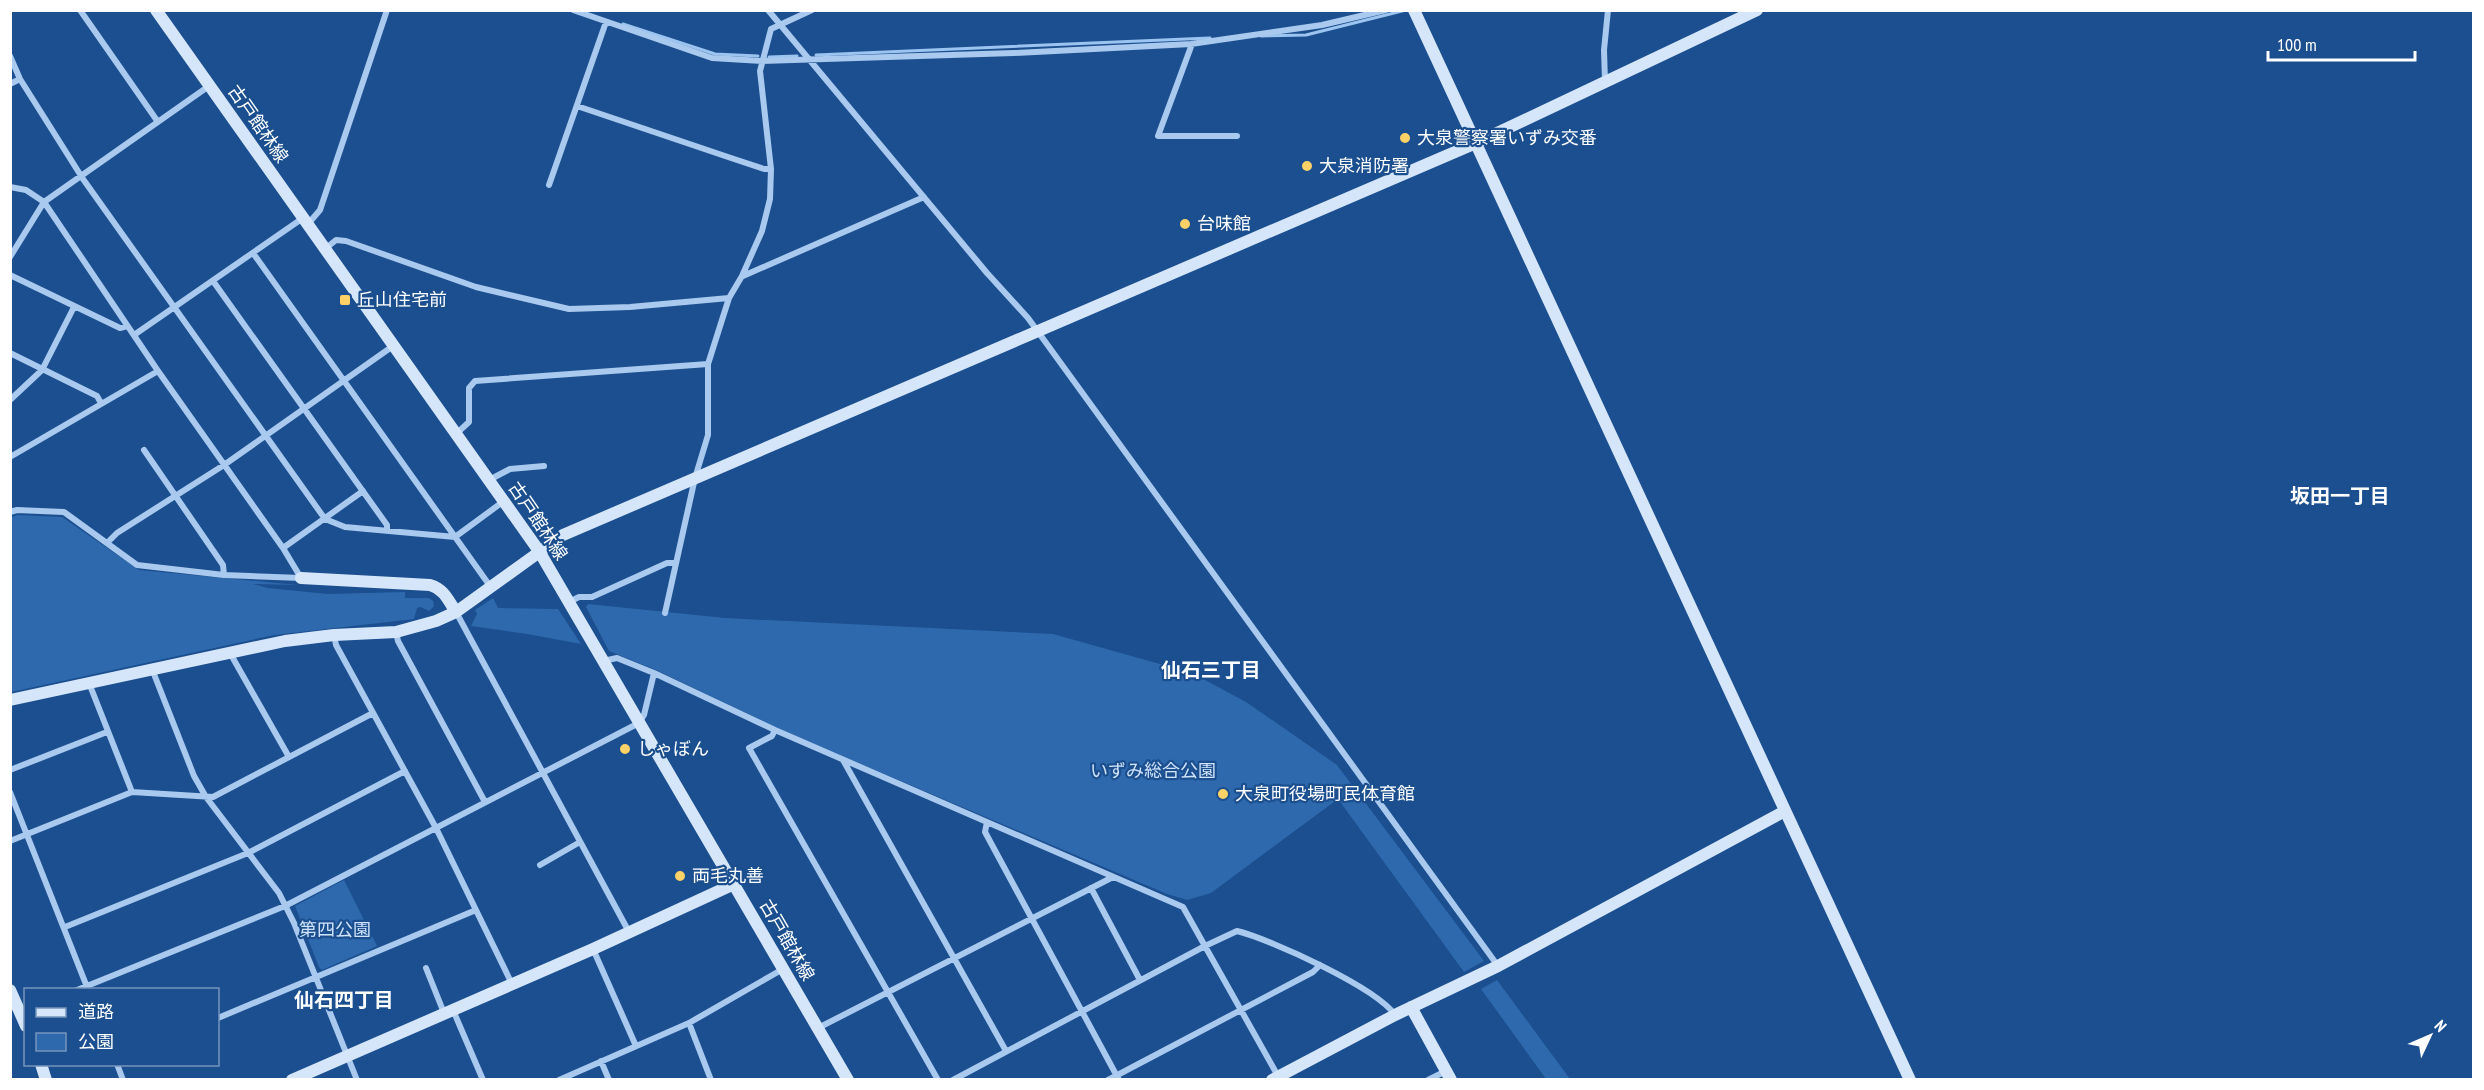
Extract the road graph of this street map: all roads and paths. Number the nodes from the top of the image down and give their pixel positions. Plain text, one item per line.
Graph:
1 (80, 10) edge
2 (156, 10) edge
3 (387, 10) edge
4 (573, 10) edge
5 (768, 10) edge
6 (812, 10) edge
7 (1386, 10) edge
8 (1414, 10) edge
9 (1608, 10) edge
10 (1757, 10) edge
11 (606, 22) junction
12 (778, 24) junction
13 (1192, 44) junction
14 (10, 56) edge
15 (807, 58) junction
16 (762, 61) junction
17 (20, 79) junction
18 (1605, 82) junction
19 (10, 84) edge
20 (209, 86) junction
21 (577, 106) junction
22 (158, 122) junction
23 (1237, 136) dead end
24 (1476, 143) junction
25 (771, 169) junction
26 (81, 176) junction
27 (549, 184) dead end
28 (10, 187) edge
29 (924, 197) junction
30 (44, 202) junction
31 (305, 221) junction
32 (324, 249) junction
33 (253, 253) junction
34 (10, 257) edge
35 (10, 275) edge
36 (742, 276) junction
37 (213, 281) junction
38 (729, 298) junction
39 (74, 307) junction
40 (174, 307) junction
41 (127, 326) junction
42 (1037, 331) junction
43 (134, 335) junction
44 (393, 346) junction
45 (10, 353) edge
46 (708, 364) junction
47 (42, 370) junction
48 (158, 371) junction
49 (344, 381) junction
50 (10, 400) edge
51 (101, 403) junction
52 (304, 409) junction
53 (456, 434) junction
54 (266, 436) junction
55 (144, 450) dead end
56 (10, 457) edge
57 (224, 465) junction
58 (544, 466) dead end
59 (695, 478) junction
60 (489, 480) junction
61 (363, 491) junction
62 (176, 496) junction
63 (504, 501) junction
64 (10, 512) edge
65 (325, 519) junction
66 (387, 530) junction
67 (455, 537) junction
68 (107, 543) junction
69 (283, 548) junction
70 (539, 551) junction
71 (675, 563) junction
72 (224, 575) junction
73 (301, 578) junction
74 (490, 586) junction
75 (569, 602) junction
76 (456, 612) junction
77 (665, 613) dead end
78 (396, 632) junction
79 (333, 635) junction
80 (230, 652) junction
81 (603, 661) junction
82 (152, 668) junction
83 (654, 673) junction
84 (88, 682) junction
85 (10, 699) edge
86 (373, 712) junction
87 (639, 723) junction
88 (775, 730) junction
89 (107, 732) junction
90 (290, 757) junction
91 (842, 759) junction
92 (10, 770) edge
93 (405, 771) junction
94 (543, 772) junction
95 (10, 792) edge
96 (132, 792) junction
97 (206, 797) junction
98 (485, 802) junction
99 (1785, 811) junction
100 (987, 822) junction
101 (436, 828) junction
102 (28, 834) junction
103 (10, 842) edge
104 (580, 842) junction
105 (248, 853) junction
106 (540, 866) dead end
107 (1113, 877) junction
108 (734, 884) junction
109 (1091, 888) junction
110 (285, 906) junction
111 (476, 910) junction
112 (1032, 918) junction
113 (65, 927) junction
114 (630, 933) junction
115 (1205, 946) junction
116 (593, 949) junction
117 (954, 958) junction
118 (1320, 965) junction
119 (1498, 966) junction
120 (426, 968) dead end
121 (784, 969) junction
122 (317, 978) junction
123 (1140, 980) junction
124 (512, 984) junction
125 (87, 988) edge
126 (10, 990) edge
127 (888, 992) junction
128 (1411, 1007) junction
129 (1241, 1010) junction
130 (1082, 1011) junction
131 (23, 1012) edge
132 (448, 1012) junction
133 (1395, 1015) junction
134 (219, 1018) edge
135 (689, 1023) junction
136 (818, 1028) junction
137 (636, 1046) junction
138 (1006, 1051) junction
139 (348, 1057) junction
140 (601, 1061) junction
141 (40, 1066) edge
142 (117, 1066) edge
143 (1449, 1075) edge
144 (1118, 1077) edge
145 (1276, 1078) edge
146 (46, 1080) edge
147 (123, 1080) edge
148 (292, 1080) edge
149 (357, 1080) edge
150 (483, 1080) edge
151 (559, 1080) edge
152 (609, 1080) edge
153 (711, 1080) edge
154 (848, 1080) edge
155 (938, 1080) edge
156 (953, 1080) edge
157 (1108, 1080) edge
158 (1428, 1080) edge
159 (1910, 1080) edge

1 - 22 street
2 - 20 street, 古戸館林線
3 - 31 street
4 - 11 street
5 - 12 street
6 - 12 street
7 - 13 street
8 - 24 street
9 - 18 street
10 - 18 street
11 - 16 street
11 - 21 street
12 - 15 street
12 - 16 street
13 - 15 street
13 - 23 street
14 - 17 street
15 - 16 street
15 - 29 street
16 - 25 street
17 - 19 street
17 - 26 street
18 - 24 street
20 - 22 street
20 - 31 street, 古戸館林線
21 - 25 street
21 - 27 street
22 - 26 street
24 - 42 street
24 - 99 street
25 - 36 street
26 - 30 street
26 - 40 street
28 - 30 street
29 - 36 street
29 - 42 street
30 - 34 street
30 - 41 street
31 - 32 street, 古戸館林線
31 - 33 street
32 - 38 street
32 - 44 street, 古戸館林線
33 - 37 street
33 - 49 street
35 - 39 street
36 - 38 street
37 - 40 street
37 - 52 street
38 - 46 street
39 - 41 street
39 - 47 street
40 - 43 street
40 - 54 street
41 - 43 street
42 - 59 street
42 - 119 street
43 - 48 street
44 - 49 street
44 - 53 street, 古戸館林線
45 - 47 street
46 - 53 street
46 - 59 street
47 - 50 street
47 - 51 street
48 - 51 street
48 - 57 street
49 - 52 street
49 - 67 street
51 - 56 street
52 - 54 street
52 - 61 street
53 - 60 street, 古戸館林線
54 - 57 street
54 - 65 street
55 - 62 street
57 - 62 street
57 - 69 street
58 - 60 street
59 - 70 street
59 - 71 street
60 - 63 street, 古戸館林線
61 - 65 street
61 - 66 street
62 - 68 street
62 - 72 street
63 - 67 street
63 - 70 street, 古戸館林線
64 - 68 street
65 - 66 street
65 - 69 street
66 - 67 street
67 - 74 street
68 - 72 street
69 - 73 street
70 - 74 street
70 - 75 street, 古戸館林線
71 - 75 street
71 - 77 street
72 - 73 street
73 - 76 street
74 - 76 street
75 - 81 street, 古戸館林線
76 - 78 street
76 - 94 street
78 - 79 street
78 - 98 street
79 - 80 street
79 - 86 street
80 - 82 street
80 - 90 street
81 - 83 street
81 - 87 street, 古戸館林線
82 - 84 street
82 - 97 street
83 - 87 street
83 - 88 street
84 - 85 street
84 - 89 street
86 - 90 street
86 - 93 street
87 - 94 street
87 - 108 street, 古戸館林線
88 - 91 street
88 - 127 street
89 - 92 street
89 - 96 street
90 - 97 street
91 - 100 street
91 - 117 street
93 - 101 street
93 - 105 street
94 - 98 street
94 - 104 street
95 - 102 street
96 - 97 street
96 - 102 street
97 - 105 street
98 - 101 street
99 - 119 street
99 - 159 street
100 - 107 street
100 - 112 street
101 - 110 street
101 - 111 street
102 - 103 street
102 - 113 street
104 - 106 street
104 - 114 street
105 - 110 street
105 - 113 street
107 - 109 street
107 - 115 street
108 - 114 street
108 - 121 street, 古戸館林線
109 - 112 street
109 - 123 street
110 - 122 street
110 - 125 street
111 - 122 street
111 - 124 street
112 - 117 street
112 - 130 street
113 - 125 street
114 - 116 street
115 - 118 street
115 - 123 street
115 - 129 street
116 - 124 street
116 - 137 street
117 - 127 street
117 - 138 street
118 - 129 street
118 - 133 street
119 - 128 street
120 - 132 street
121 - 135 street
121 - 136 street, 古戸館林線
122 - 134 street
122 - 139 street
123 - 130 street
124 - 132 street
126 - 131 street
127 - 136 street
127 - 155 street
128 - 133 street
128 - 143 street
129 - 144 street
129 - 145 street
130 - 138 street
130 - 144 street
132 - 139 street
132 - 150 street
133 - 145 street
135 - 137 street
135 - 153 street
136 - 154 street, 古戸館林線
137 - 140 street
138 - 156 street
139 - 148 street
139 - 149 street
140 - 151 street
140 - 152 street
141 - 146 street
142 - 147 street
143 - 158 street
144 - 157 street

